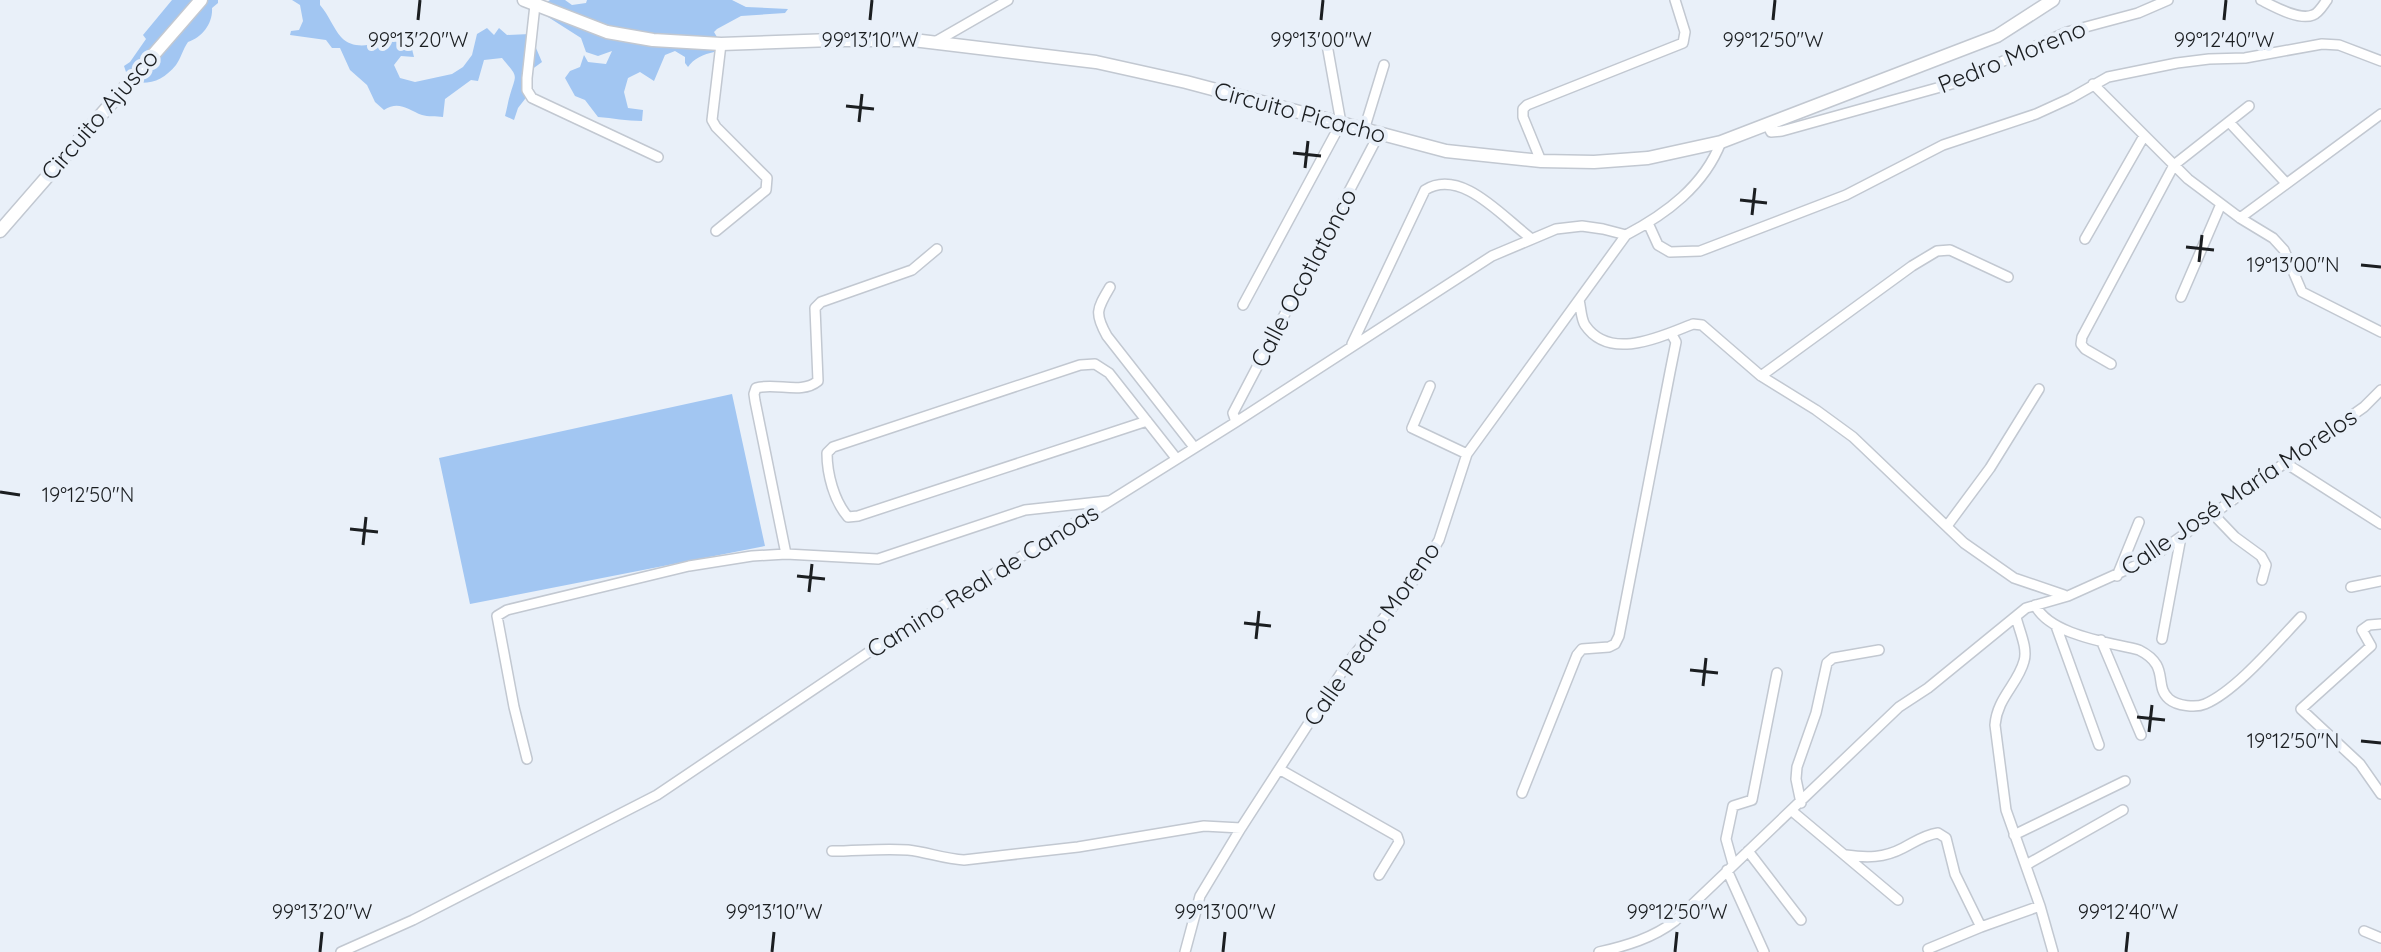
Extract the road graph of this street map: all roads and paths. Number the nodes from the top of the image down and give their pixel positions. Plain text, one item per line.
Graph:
1 (201, 0) edge
2 (1008, 0) edge
3 (1675, 0) edge
4 (2053, 0) edge
5 (2168, 0) edge
6 (2261, 0) edge
7 (2327, 0) edge
8 (530, 3) edge
9 (990, 5) edge
10 (1326, 39) dead end
11 (935, 42) junction
12 (721, 44) junction
13 (2381, 61) edge
14 (1384, 65) dead end
15 (2093, 84) junction
16 (2249, 106) dead end
17 (2381, 114) edge
18 (2229, 122) junction
19 (1341, 123) junction
20 (1767, 124) junction
21 (1364, 130) junction
22 (1379, 134) junction
23 (2144, 136) junction
24 (1721, 142) junction
25 (658, 157) dead end
26 (1541, 161) junction
27 (2174, 165) junction
28 (2286, 183) junction
29 (2221, 204) junction
30 (2240, 218) junction
31 (1648, 223) junction
32 (0, 231) edge
33 (716, 231) dead end
34 (1626, 235) junction
35 (1532, 239) junction
36 (2085, 239) dead end
37 (937, 249) dead end
38 (2008, 277) dead end
39 (1110, 287) dead end
40 (2181, 297) dead end
41 (1579, 300) junction
42 (1243, 305) dead end
43 (2381, 332) edge
44 (1671, 333) junction
45 (1352, 345) junction
46 (2111, 364) dead end
47 (1761, 376) junction
48 (1430, 386) dead end
49 (2039, 389) dead end
50 (2381, 390) edge
51 (1147, 421) junction
52 (1236, 422) junction
53 (1194, 447) junction
54 (1467, 454) junction
55 (1176, 458) junction
56 (2284, 462) junction
57 (1112, 501) junction
58 (2213, 514) junction
59 (2139, 522) dead end
60 (2381, 524) edge
61 (1947, 526) junction
62 (2181, 537) junction
63 (786, 554) junction
64 (2117, 576) junction
65 (2262, 580) dead end
66 (2381, 581) edge
67 (2351, 587) dead end
68 (2068, 596) junction
69 (2035, 605) junction
70 (2016, 617) junction
71 (2301, 617) dead end
72 (2381, 624) edge
73 (2056, 626) junction
74 (2162, 639) dead end
75 (2101, 640) junction
76 (1879, 650) dead end
77 (1777, 673) dead end
78 (2141, 735) dead end
79 (2099, 745) dead end
80 (527, 759) dead end
81 (1279, 769) junction
82 (2125, 781) dead end
83 (1522, 793) dead end
84 (2381, 794) edge
85 (1801, 803) junction
86 (2123, 810) dead end
87 (1792, 811) junction
88 (1241, 828) junction
89 (2014, 835) junction
90 (832, 851) dead end
91 (1748, 851) junction
92 (1846, 855) junction
93 (2026, 865) junction
94 (1730, 867) junction
95 (1379, 875) dead end
96 (1898, 900) dead end
97 (2040, 906) junction
98 (1801, 920) dead end
99 (1981, 927) junction
100 (2364, 931) dead end
101 (2381, 938) edge
102 (1928, 949) dead end
103 (341, 952) edge
104 (1185, 952) edge
105 (1599, 952) edge
106 (1764, 952) edge
107 (2053, 952) edge

1 - 32 main road, Circuito Ajusco
2 - 9 street
3 - 26 street
4 - 20 main road, Circuito Picacho
5 - 20 street, Pedro Moreno
6 - 7 street
8 - 12 main road, Circuito Picacho
8 - 25 street
9 - 11 street
10 - 19 street
11 - 12 main road, Circuito Picacho
11 - 19 main road, Circuito Picacho
12 - 33 street
13 - 15 street
14 - 21 street
15 - 23 street
15 - 31 street
16 - 18 street
17 - 28 street
18 - 27 street
18 - 28 street
19 - 21 main road, Circuito Picacho
19 - 42 street
20 - 24 main road, Circuito Picacho
21 - 22 main road, Circuito Picacho
22 - 26 main road, Circuito Picacho
22 - 52 street, Calle Ocotlatonco
23 - 27 street
23 - 36 street
24 - 26 main road, Circuito Picacho
24 - 31 street, Calle Pedro Moreno
27 - 29 street
27 - 46 street
28 - 30 street
29 - 30 street
29 - 40 street
30 - 43 street
31 - 34 street, Calle Pedro Moreno
34 - 35 street, Camino Real de Canoas
34 - 41 street, Calle Pedro Moreno
35 - 45 street, Camino Real de Canoas
35 - 45 street
37 - 63 street
38 - 47 street
39 - 53 street
41 - 44 street
41 - 54 street, Calle Pedro Moreno
44 - 47 street
44 - 83 street
45 - 52 street, Camino Real de Canoas
47 - 61 street
48 - 54 street
49 - 61 street
50 - 56 street, Calle José María Morelos
51 - 51 street
51 - 55 street
52 - 53 street, Camino Real de Canoas
53 - 55 street, Camino Real de Canoas
54 - 81 street, Calle Pedro Moreno
55 - 57 street, Camino Real de Canoas
56 - 58 street, Calle José María Morelos
56 - 60 street
57 - 63 street
57 - 103 street, Camino Real de Canoas
58 - 62 street, Calle José María Morelos
58 - 65 street
59 - 64 street
61 - 68 street
62 - 64 street, Calle José María Morelos
62 - 74 street
63 - 80 street
64 - 68 street, Calle José María Morelos
66 - 67 street
68 - 69 street, Calle José María Morelos
69 - 70 street, Calle José María Morelos
69 - 73 street
70 - 85 street, Calle José María Morelos
70 - 89 street
71 - 75 street
72 - 84 street
73 - 75 street
73 - 79 street
75 - 78 street
76 - 85 street
77 - 94 street
81 - 88 street, Calle Pedro Moreno
81 - 95 street
82 - 89 street
85 - 87 street, Calle José María Morelos
86 - 93 street
87 - 91 street, Calle José María Morelos
87 - 92 street
88 - 90 street
88 - 104 street, Calle Pedro Moreno
89 - 93 street
91 - 94 street, Calle José María Morelos
91 - 98 street
92 - 96 street
92 - 99 street
93 - 97 street
94 - 105 street, Calle José María Morelos
94 - 106 street
97 - 99 street
97 - 107 street
99 - 102 street
100 - 101 street

